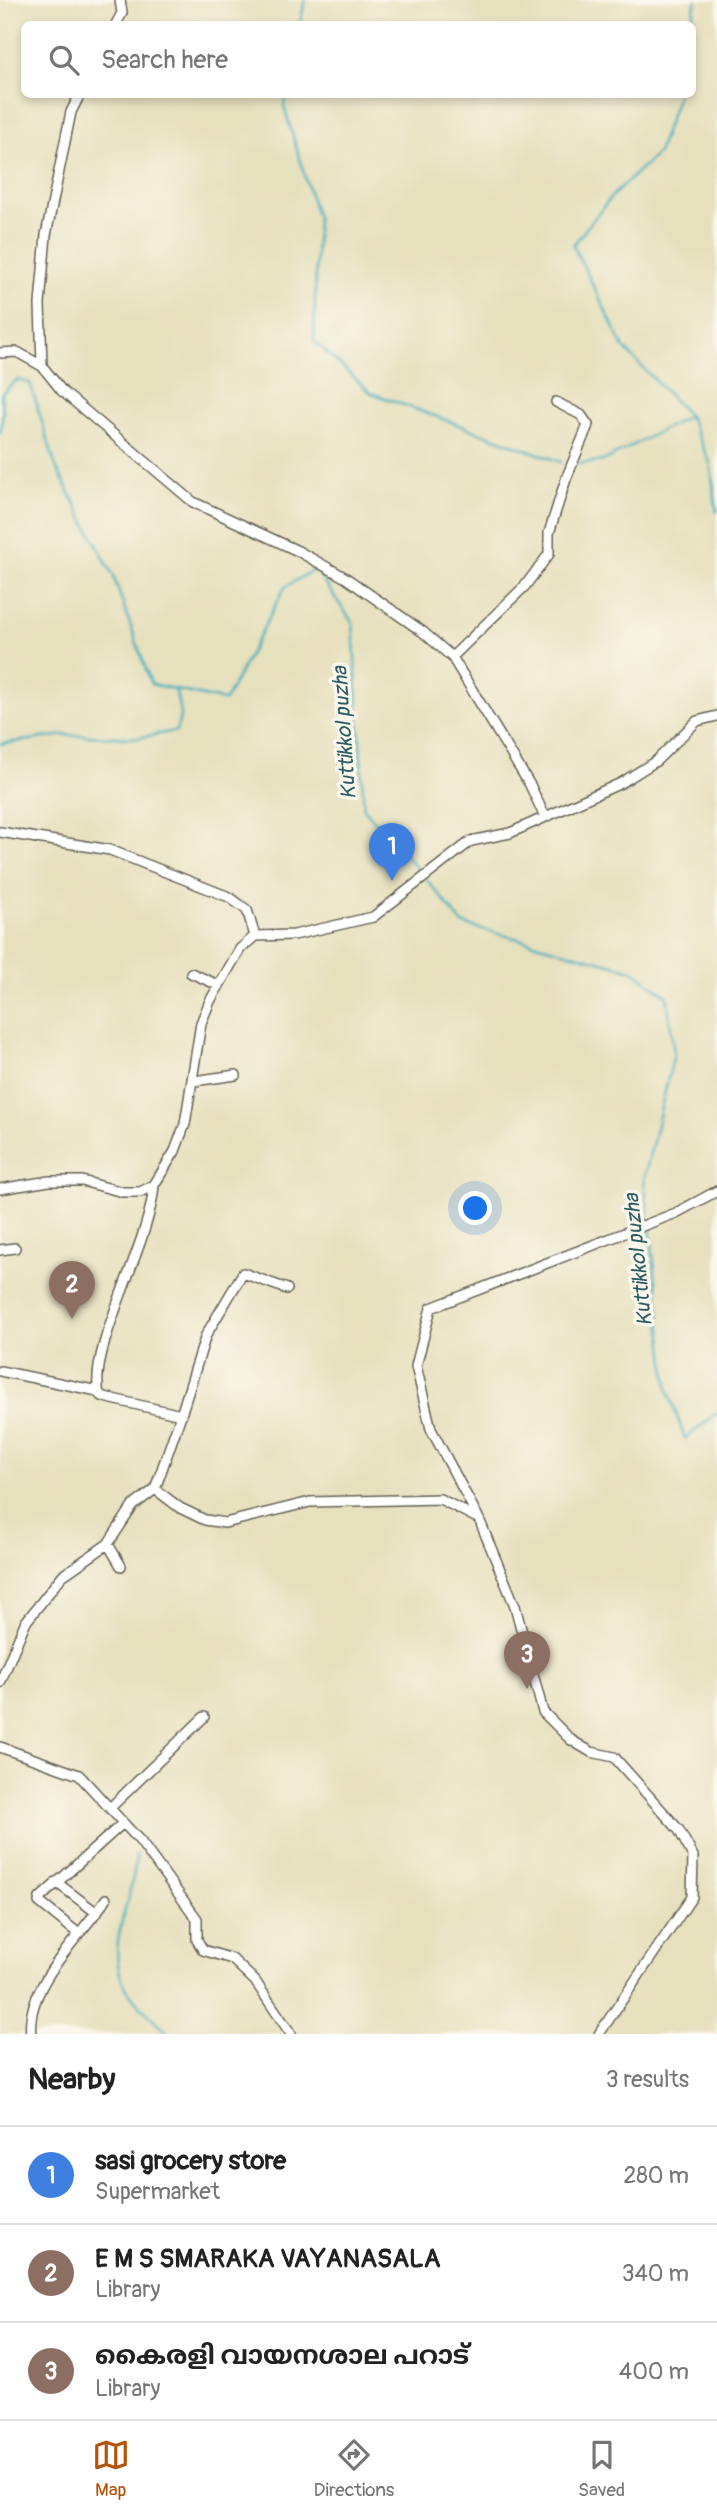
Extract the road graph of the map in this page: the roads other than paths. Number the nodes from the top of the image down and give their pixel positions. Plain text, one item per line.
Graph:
1 (120, 0) edge
2 (118, 21) edge
3 (78, 98) edge
4 (0, 353) edge
5 (42, 366) junction
6 (556, 402) dead end
7 (452, 657) junction
8 (717, 716) edge
9 (545, 817) junction
10 (0, 832) edge
11 (255, 936) junction
12 (191, 973) dead end
13 (218, 985) junction
14 (236, 1075) dead end
15 (194, 1081) junction
16 (154, 1185) junction
17 (0, 1189) edge
18 (717, 1191) edge
19 (15, 1248) dead end
20 (0, 1250) edge
21 (287, 1289) dead end
22 (0, 1371) edge
23 (98, 1391) junction
24 (181, 1415) junction
25 (462, 1488) junction
26 (155, 1489) junction
27 (460, 1508) junction
28 (479, 1519) junction
29 (108, 1544) junction
30 (121, 1566) dead end
31 (0, 1683) edge
32 (204, 1717) dead end
33 (0, 1747) edge
34 (110, 1808) junction
35 (123, 1823) junction
36 (56, 1882) junction
37 (106, 1899) dead end
38 (97, 1913) junction
39 (79, 1934) junction
40 (32, 2034) edge
41 (291, 2034) edge
42 (599, 2034) edge

1 - 2 street
3 - 5 street
4 - 5 street
5 - 7 street
6 - 7 street
7 - 9 street
8 - 9 street
9 - 11 street
10 - 11 street
11 - 13 street
12 - 13 street
13 - 15 street
14 - 15 street
15 - 16 street
16 - 17 street
16 - 23 street
18 - 25 street
19 - 20 street
21 - 24 street
22 - 23 street
23 - 24 street
24 - 26 street
25 - 27 street
25 - 28 street
26 - 27 street
26 - 29 street
27 - 28 street
28 - 42 street
29 - 30 street
29 - 31 street
32 - 34 street
33 - 34 street
34 - 35 street
35 - 36 street
35 - 41 street
36 - 38 street
36 - 39 street
37 - 38 street
38 - 39 street
39 - 40 street

